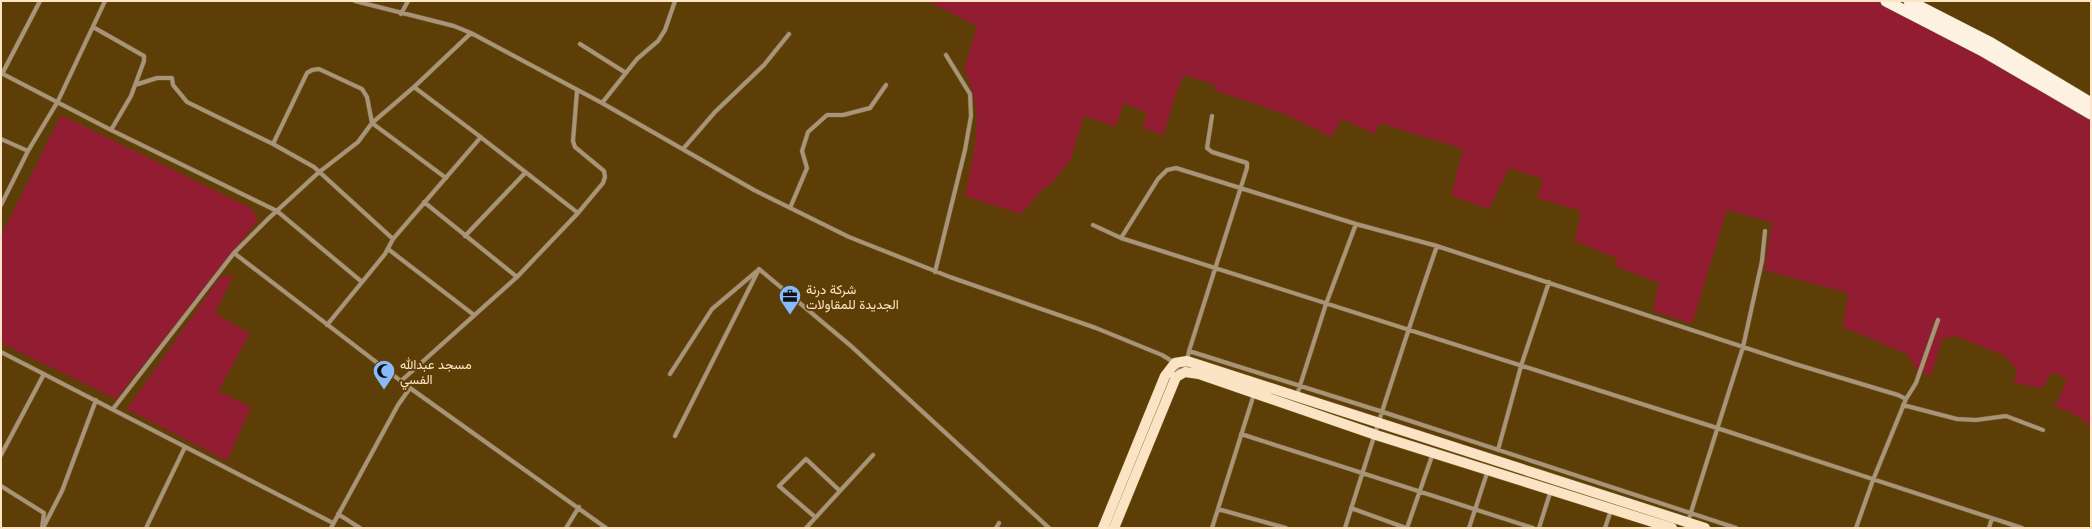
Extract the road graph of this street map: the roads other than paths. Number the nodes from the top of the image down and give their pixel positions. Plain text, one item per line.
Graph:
1 (40, 1) edge
2 (105, 1) edge
3 (354, 1) edge
4 (408, 1) edge
5 (675, 1) edge
6 (1886, 1) edge
7 (1909, 1) edge
8 (401, 14) junction
9 (93, 27) junction
10 (471, 33) junction
11 (789, 34) dead end
12 (580, 44) dead end
13 (946, 55) dead end
14 (2, 73) edge
15 (626, 73) junction
16 (135, 85) junction
17 (886, 86) dead end
18 (414, 88) junction
19 (577, 91) junction
20 (58, 101) junction
21 (602, 103) junction
22 (2091, 103) edge
23 (2091, 114) edge
24 (1212, 116) dead end
25 (372, 123) junction
26 (111, 130) junction
27 (481, 137) junction
28 (1, 139) edge
29 (273, 144) junction
30 (683, 149) junction
31 (28, 151) junction
32 (320, 172) junction
33 (526, 173) junction
34 (446, 178) junction
35 (1242, 187) junction
36 (424, 202) junction
37 (1, 205) edge
38 (790, 208) junction
39 (277, 211) junction
40 (578, 213) junction
41 (1356, 224) junction
42 (1093, 225) dead end
43 (1765, 231) dead end
44 (465, 236) junction
45 (1121, 238) junction
46 (393, 239) junction
47 (1437, 246) junction
48 (388, 249) junction
49 (234, 253) junction
50 (1216, 268) junction
51 (759, 269) junction
52 (935, 272) junction
53 (517, 277) junction
54 (362, 282) junction
55 (1549, 282) junction
56 (1326, 304) junction
57 (474, 315) junction
58 (1938, 320) dead end
59 (327, 325) junction
60 (1408, 330) junction
61 (1743, 347) junction
62 (1, 352) edge
63 (1188, 356) junction
64 (1175, 364) junction
65 (1522, 366) junction
66 (1183, 373) junction
67 (44, 374) junction
68 (670, 374) dead end
69 (401, 381) junction
70 (410, 388) junction
71 (1298, 391) junction
72 (1254, 394) junction
73 (1906, 399) junction
74 (96, 400) junction
75 (1903, 405) junction
76 (113, 409) junction
77 (1383, 412) junction
78 (1380, 423) junction
79 (1717, 428) junction
80 (2043, 430) dead end
81 (1241, 434) junction
82 (1376, 435) junction
83 (675, 436) dead end
84 (186, 447) junction
85 (3, 448) edge
86 (1498, 450) junction
87 (1434, 451) junction
88 (873, 455) dead end
89 (1, 456) edge
90 (1488, 470) junction
91 (1362, 473) junction
92 (1873, 480) junction
93 (1, 486) edge
94 (839, 490) junction
95 (1551, 490) junction
96 (1418, 492) junction
97 (579, 507) junction
98 (1351, 508) junction
99 (1218, 509) junction
100 (1612, 509) junction
101 (1475, 510) junction
102 (338, 514) junction
103 (815, 517) junction
104 (1992, 518) junction
105 (1689, 521) edge
106 (333, 523) junction
107 (999, 523) dead end
108 (1270, 526) edge
109 (43, 528) edge
110 (146, 528) edge
111 (331, 528) edge
112 (360, 528) edge
113 (566, 528) edge
114 (606, 528) edge
115 (806, 528) edge
116 (996, 528) edge
117 (1049, 528) edge
118 (1103, 528) edge
119 (1114, 528) edge
120 (1212, 528) edge
121 (1286, 528) edge
122 (1345, 528) edge
123 (1407, 528) edge
124 (1469, 528) edge
125 (1533, 528) edge
126 (1539, 528) edge
127 (1605, 528) edge
128 (1672, 528) edge
129 (1705, 528) edge
130 (1736, 528) edge
131 (1856, 528) edge
132 (1989, 528) edge
133 (2022, 528) edge

1 - 14 street
2 - 9 street
3 - 8 street
4 - 8 street
5 - 15 street
6 - 23 highway
7 - 22 highway
8 - 10 street
9 - 16 street
9 - 20 street
10 - 18 street
10 - 19 street
11 - 30 street
12 - 15 street
13 - 52 street
14 - 20 street
15 - 21 street
16 - 26 street
16 - 29 street
17 - 38 street
18 - 25 street
18 - 27 street
19 - 21 street
19 - 40 street
20 - 26 street
20 - 31 street
21 - 30 street
24 - 35 street
25 - 29 street
25 - 32 street
25 - 34 street
26 - 39 street
27 - 33 street
27 - 34 street
28 - 31 street
29 - 32 street
30 - 38 street
31 - 37 street
32 - 39 street
32 - 46 street
33 - 40 street
33 - 44 street
34 - 36 street
35 - 41 street
35 - 45 street
35 - 50 street
36 - 44 street
36 - 46 street
38 - 52 street
39 - 49 street
39 - 54 street
40 - 53 street
41 - 47 street
41 - 56 street
42 - 45 street
43 - 61 street
44 - 53 street
45 - 50 street
46 - 48 street
47 - 55 street
47 - 60 street
48 - 54 street
48 - 57 street
49 - 59 street
49 - 76 street
50 - 56 street
50 - 63 street
51 - 68 street
51 - 83 street
51 - 117 street
52 - 64 street
53 - 57 street
54 - 59 street
55 - 61 street
55 - 65 street
56 - 60 street
56 - 71 street
57 - 69 street
58 - 73 street
59 - 69 street
60 - 65 street
60 - 77 street
61 - 73 street
61 - 79 street
62 - 67 street
63 - 64 main road
63 - 66 street
63 - 71 main road
64 - 66 street
64 - 118 main road
65 - 79 street
65 - 86 street
66 - 72 main road
66 - 119 main road
67 - 74 street
67 - 85 street
69 - 70 street
70 - 97 street
70 - 102 street
71 - 77 street
71 - 78 main road
72 - 81 street
72 - 82 main road
73 - 75 street
74 - 76 street
74 - 109 street
75 - 80 street
75 - 92 street
76 - 84 street
77 - 78 street
77 - 86 street
78 - 82 street
78 - 105 main road
79 - 92 street
79 - 105 street
81 - 91 street
81 - 99 street
82 - 87 main road
82 - 91 street
84 - 106 street
84 - 110 street
85 - 89 street
86 - 105 street
87 - 90 main road
87 - 96 street
88 - 94 street
90 - 95 main road
90 - 101 street
91 - 96 street
91 - 98 street
92 - 104 street
92 - 131 street
93 - 109 street
94 - 103 street
94 - 103 street
95 - 100 main road
95 - 126 street
96 - 101 street
96 - 123 street
97 - 113 street
97 - 114 street
98 - 122 street
98 - 123 street
99 - 108 street
99 - 120 street
100 - 127 street
100 - 128 main road
101 - 124 street
101 - 125 street
102 - 106 street
102 - 112 street
103 - 115 street
104 - 132 street
104 - 133 street
105 - 129 main road
105 - 130 street
106 - 111 street
107 - 116 street
108 - 121 street

